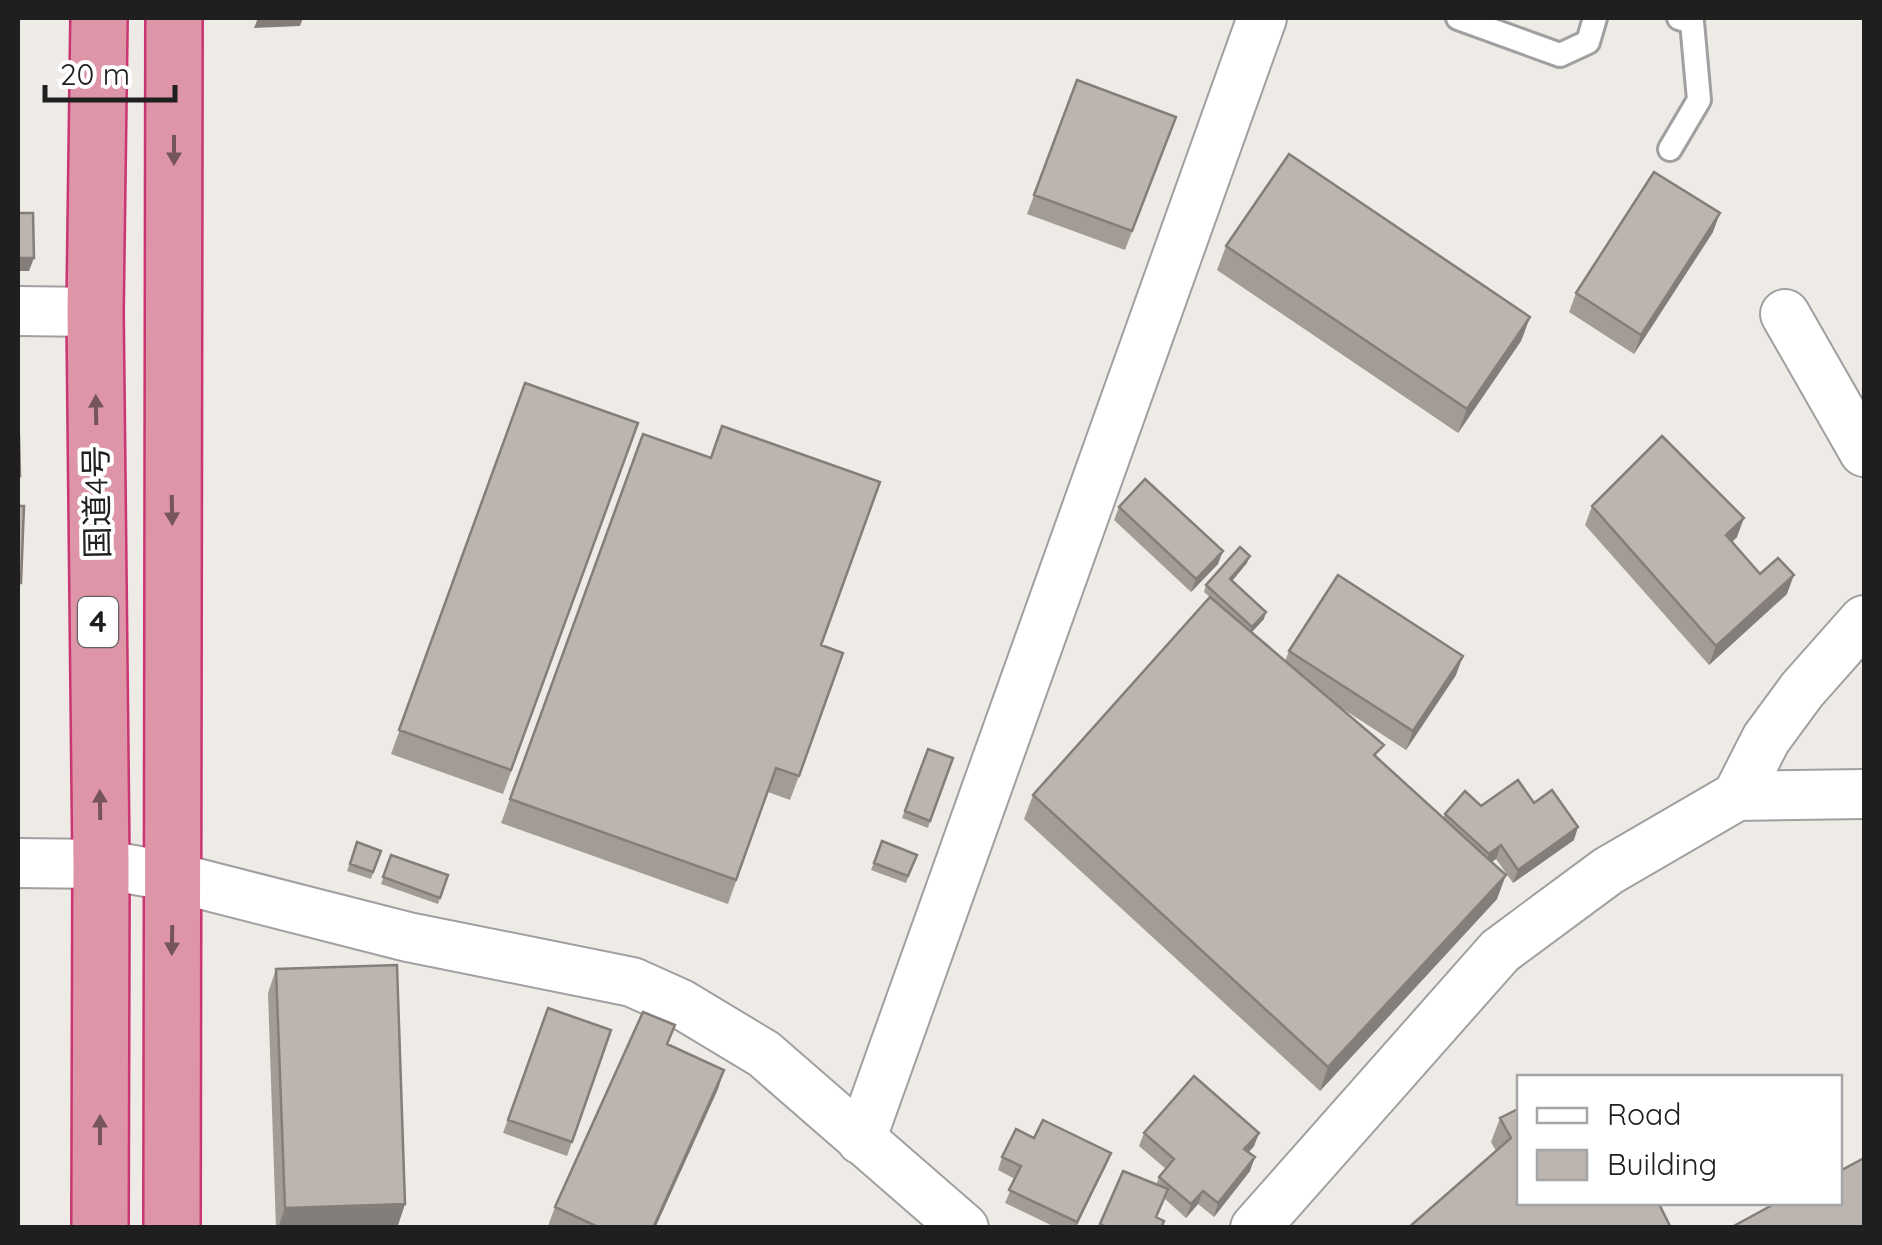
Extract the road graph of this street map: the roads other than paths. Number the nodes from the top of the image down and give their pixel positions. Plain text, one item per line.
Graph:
1 (99, 18) edge
2 (174, 18) edge
3 (1262, 18) edge
4 (1458, 18) edge
5 (1594, 18) edge
6 (1679, 18) edge
7 (1670, 149) dead end
8 (18, 311) edge
9 (95, 312) junction
10 (1784, 314) dead end
11 (1864, 452) edge
12 (1864, 620) edge
13 (1864, 794) edge
14 (1737, 796) junction
15 (18, 863) edge
16 (101, 864) junction
17 (173, 877) junction
18 (861, 1140) junction
19 (100, 1228) edge
20 (172, 1228) edge
21 (964, 1228) edge
22 (1255, 1228) edge

1 - 9 highway, 国道4号 / 4
2 -> 17 highway
3 - 18 street
4 - 5 lane
6 - 7 lane
8 - 9 street
16 -> 9 highway, 国道4号 / 4
10 - 11 street
12 - 14 street
13 - 14 street
14 - 22 street
15 - 16 street
16 - 17 street
19 -> 16 highway, 国道4号 / 4
17 - 18 street
17 -> 20 highway
18 - 21 street

